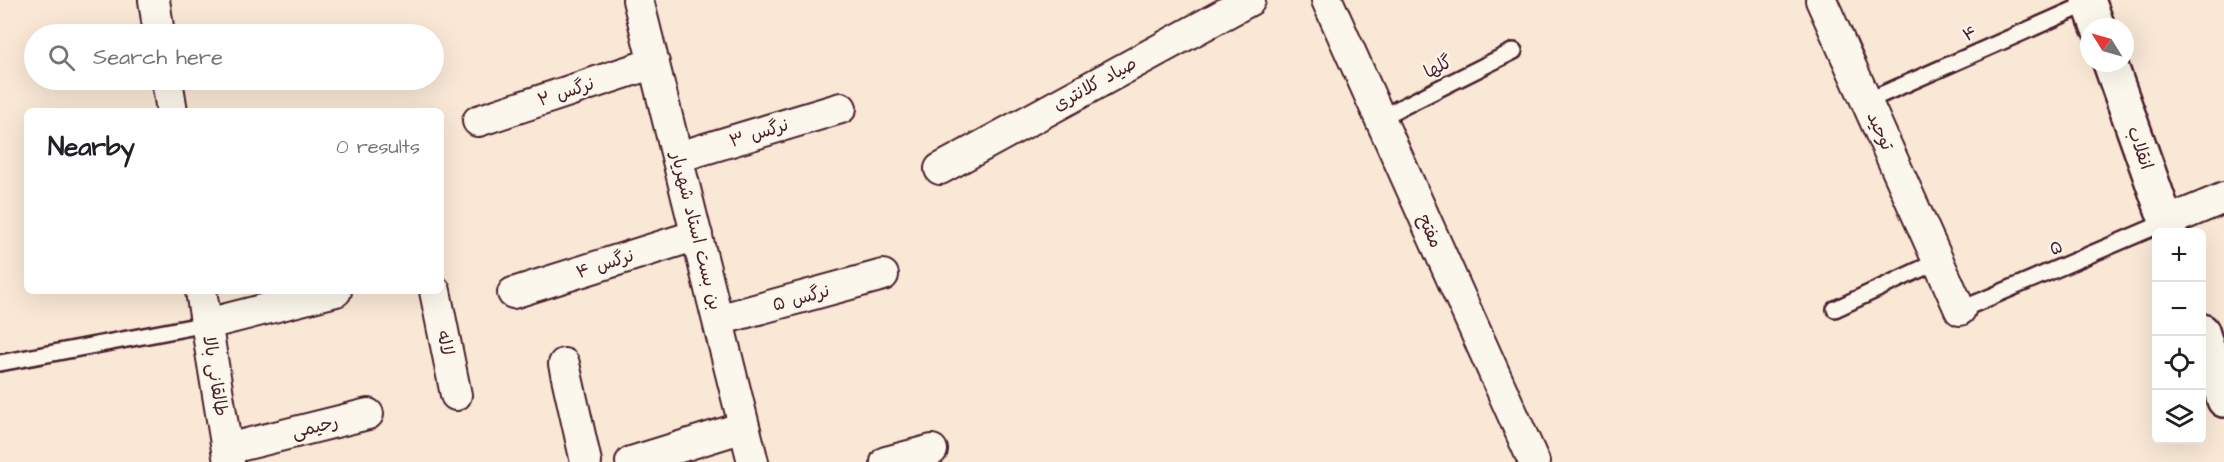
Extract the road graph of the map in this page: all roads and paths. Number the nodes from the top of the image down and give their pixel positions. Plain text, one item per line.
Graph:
1 (153, 0) edge
2 (638, 0) edge
3 (1250, 0) edge
4 (1327, 0) edge
5 (1821, 0) edge
6 (2093, 8) edge
7 (157, 24) edge
8 (1514, 51) dead end
9 (654, 63) junction
10 (2113, 72) edge
11 (168, 90) edge
12 (1867, 100) junction
13 (171, 108) edge
14 (841, 108) dead end
15 (1380, 118) junction
16 (478, 121) dead end
17 (678, 157) junction
18 (940, 169) dead end
19 (2224, 198) edge
20 (2168, 227) edge
21 (697, 235) junction
22 (1938, 261) junction
23 (883, 275) dead end
24 (513, 293) dead end
25 (202, 294) edge
26 (324, 294) edge
27 (436, 294) edge
28 (1835, 309) dead end
29 (1960, 310) joint
30 (718, 320) junction
31 (207, 324) junction
32 (2204, 336) edge
33 (0, 363) edge
34 (564, 364) dead end
35 (456, 395) dead end
36 (2224, 400) edge
37 (368, 414) dead end
38 (744, 427) junction
39 (932, 450) dead end
40 (228, 456) edge
41 (586, 462) edge
42 (631, 462) edge
43 (753, 462) edge
44 (886, 462) edge
45 (1534, 462) edge

1 - 7 street
2 - 9 street, بن بست استاد شهریار
3 - 18 street, صیاد کلانتری
4 - 15 street, مفتح
5 - 12 street, توحید
6 - 12 lane, ۴
8 - 15 lane, گلها
9 - 16 street, نرگس ۲
9 - 17 street, بن بست استاد شهریار
10 - 20 street, انقلاب
11 - 13 street
12 - 22 street, توحید
14 - 17 street, نرگس ۳
15 - 45 street, مفتح
17 - 21 street, بن بست استاد شهریار
19 - 20 street
20 - 29 lane, ۵
21 - 24 street, نرگس ۴
21 - 30 street, بن بست استاد شهریار
22 - 28 lane
22 - 29 street, توحید
23 - 30 street, نرگس ۵
25 - 31 street, طالقانی بالا
26 - 31 street
27 - 35 street, لاله
30 - 38 street, بن بست استاد شهریار
31 - 33 lane
31 - 40 street, طالقانی بالا
32 - 36 street
34 - 41 street
37 - 40 street, رحیمی
38 - 42 street
38 - 43 street, بن بست استاد شهریار
39 - 44 street

